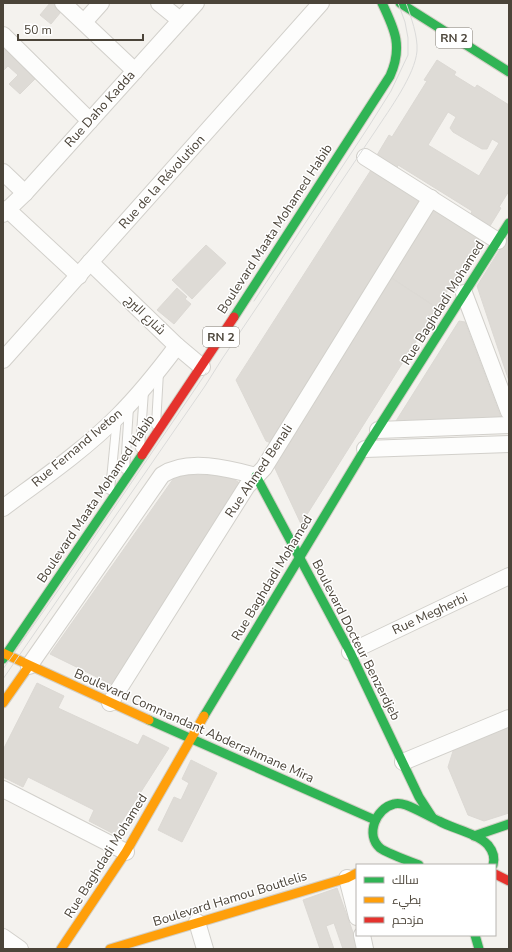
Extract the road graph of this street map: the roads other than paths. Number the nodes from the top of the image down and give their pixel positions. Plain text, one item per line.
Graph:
1 (63, 3) edge
2 (101, 3) edge
3 (159, 3) edge
4 (196, 3) edge
5 (321, 3) edge
6 (382, 3) edge
7 (400, 3) edge
8 (180, 20) junction
9 (84, 22) junction
10 (3, 35) edge
11 (135, 71) junction
12 (509, 72) edge
13 (90, 121) junction
14 (365, 156) dead end
15 (3, 172) edge
16 (25, 193) junction
17 (431, 198) junction
18 (5, 212) edge
19 (509, 223) edge
20 (498, 241) junction
21 (90, 262) junction
22 (79, 276) junction
23 (464, 293) junction
24 (177, 346) junction
25 (3, 360) edge
26 (202, 367) junction
27 (159, 370) junction
28 (144, 386) junction
29 (130, 404) junction
30 (509, 412) edge
31 (117, 417) junction
32 (509, 425) edge
33 (378, 430) junction
34 (156, 434) junction
35 (509, 444) edge
36 (365, 449) junction
37 (140, 458) junction
38 (256, 476) junction
39 (124, 481) junction
40 (109, 503) junction
41 (3, 508) edge
42 (299, 557) junction
43 (509, 576) edge
44 (350, 652) junction
45 (4, 656) edge
46 (29, 666) junction
47 (3, 703) edge
48 (110, 703) junction
49 (509, 718) edge
50 (191, 739) junction
51 (403, 762) junction
52 (3, 789) edge
53 (432, 817) junction
54 (375, 820) junction
55 (509, 824) edge
56 (474, 836) junction
57 (126, 852) junction
58 (397, 855) junction
59 (382, 862) dead end
60 (417, 864) edge
61 (493, 864) edge
62 (496, 874) edge
63 (352, 876) edge
64 (509, 881) edge
65 (356, 909) edge
66 (197, 922) junction
67 (362, 936) edge
68 (475, 936) edge
69 (3, 938) edge
70 (20, 949) edge
71 (61, 949) edge
72 (110, 949) edge
73 (205, 949) edge
74 (366, 949) edge
75 (479, 949) edge

1 - 9 street
2 - 9 street
3 - 8 street
4 - 8 street, Rue Daho Kadda
5 - 21 street, Rue de la Révolution
6 - 26 main road, Boulevard Maata Mohamed Habib / RN 2
7 - 12 main road, RN 2
8 - 11 street, Rue Daho Kadda
9 - 11 street
10 - 13 street
11 - 13 street, Rue Daho Kadda
13 - 16 street, Rue Daho Kadda
14 - 17 street
15 - 16 street
16 - 18 street, Rue Daho Kadda
17 - 20 street
17 - 38 street, Rue Ahmed Benali
18 - 22 street
19 - 20 main road, Rue Baghdadi Mohamed
20 - 23 main road, Rue Baghdadi Mohamed
21 - 22 street, Rue de la Révolution
21 - 24 street, شارع البرج
22 - 25 street, Rue de la Révolution
23 - 30 street
23 - 33 main road, Rue Baghdadi Mohamed
24 - 26 street, شارع البرج
24 - 27 street, Rue Fernand Iveton
26 - 34 main road, Boulevard Maata Mohamed Habib / RN 2
27 - 28 street, Rue Fernand Iveton
27 - 34 lane
28 - 29 street, Rue Fernand Iveton
28 - 37 lane
29 - 31 street, Rue Fernand Iveton
29 - 39 lane
31 - 40 lane
31 - 41 street, Rue Fernand Iveton
32 - 33 street
33 - 36 main road, Rue Baghdadi Mohamed
34 - 37 main road, Boulevard Maata Mohamed Habib / RN 2
35 - 36 street
36 - 42 main road, Rue Baghdadi Mohamed
37 - 39 main road, Boulevard Maata Mohamed Habib / RN 2
38 - 42 main road, Boulevard Docteur Benzerdjeb
38 - 46 street
38 - 48 street, Rue Ahmed Benali
39 - 40 main road, Boulevard Maata Mohamed Habib / RN 2
40 - 45 main road, Boulevard Maata Mohamed Habib / RN 2
42 - 44 main road, Boulevard Docteur Benzerdjeb
42 - 50 main road, Rue Baghdadi Mohamed
43 - 44 street, Rue Megherbi
44 - 51 main road, Boulevard Docteur Benzerdjeb
45 - 46 main road, Boulevard Commandant Abderrahmane Mira
46 - 47 main road
46 - 48 main road, Boulevard Commandant Abderrahmane Mira
48 - 50 main road, Boulevard Commandant Abderrahmane Mira
49 - 51 street
50 - 54 main road, Boulevard Commandant Abderrahmane Mira
50 - 57 main road, Rue Baghdadi Mohamed
51 - 53 main road, Boulevard Docteur Benzerdjeb
52 - 57 street
53 - 54 main road
53 - 56 main road
54 - 58 main road
55 - 56 main road
56 - 61 main road
57 - 71 main road, Rue Baghdadi Mohamed
58 - 59 main road
58 - 60 main road
62 - 64 main road
63 - 65 street
63 - 66 main road, Boulevard Hamou Boutlelis
66 - 72 main road, Boulevard Hamou Boutlelis
66 - 73 street
67 - 74 street
68 - 75 main road
69 - 70 street

